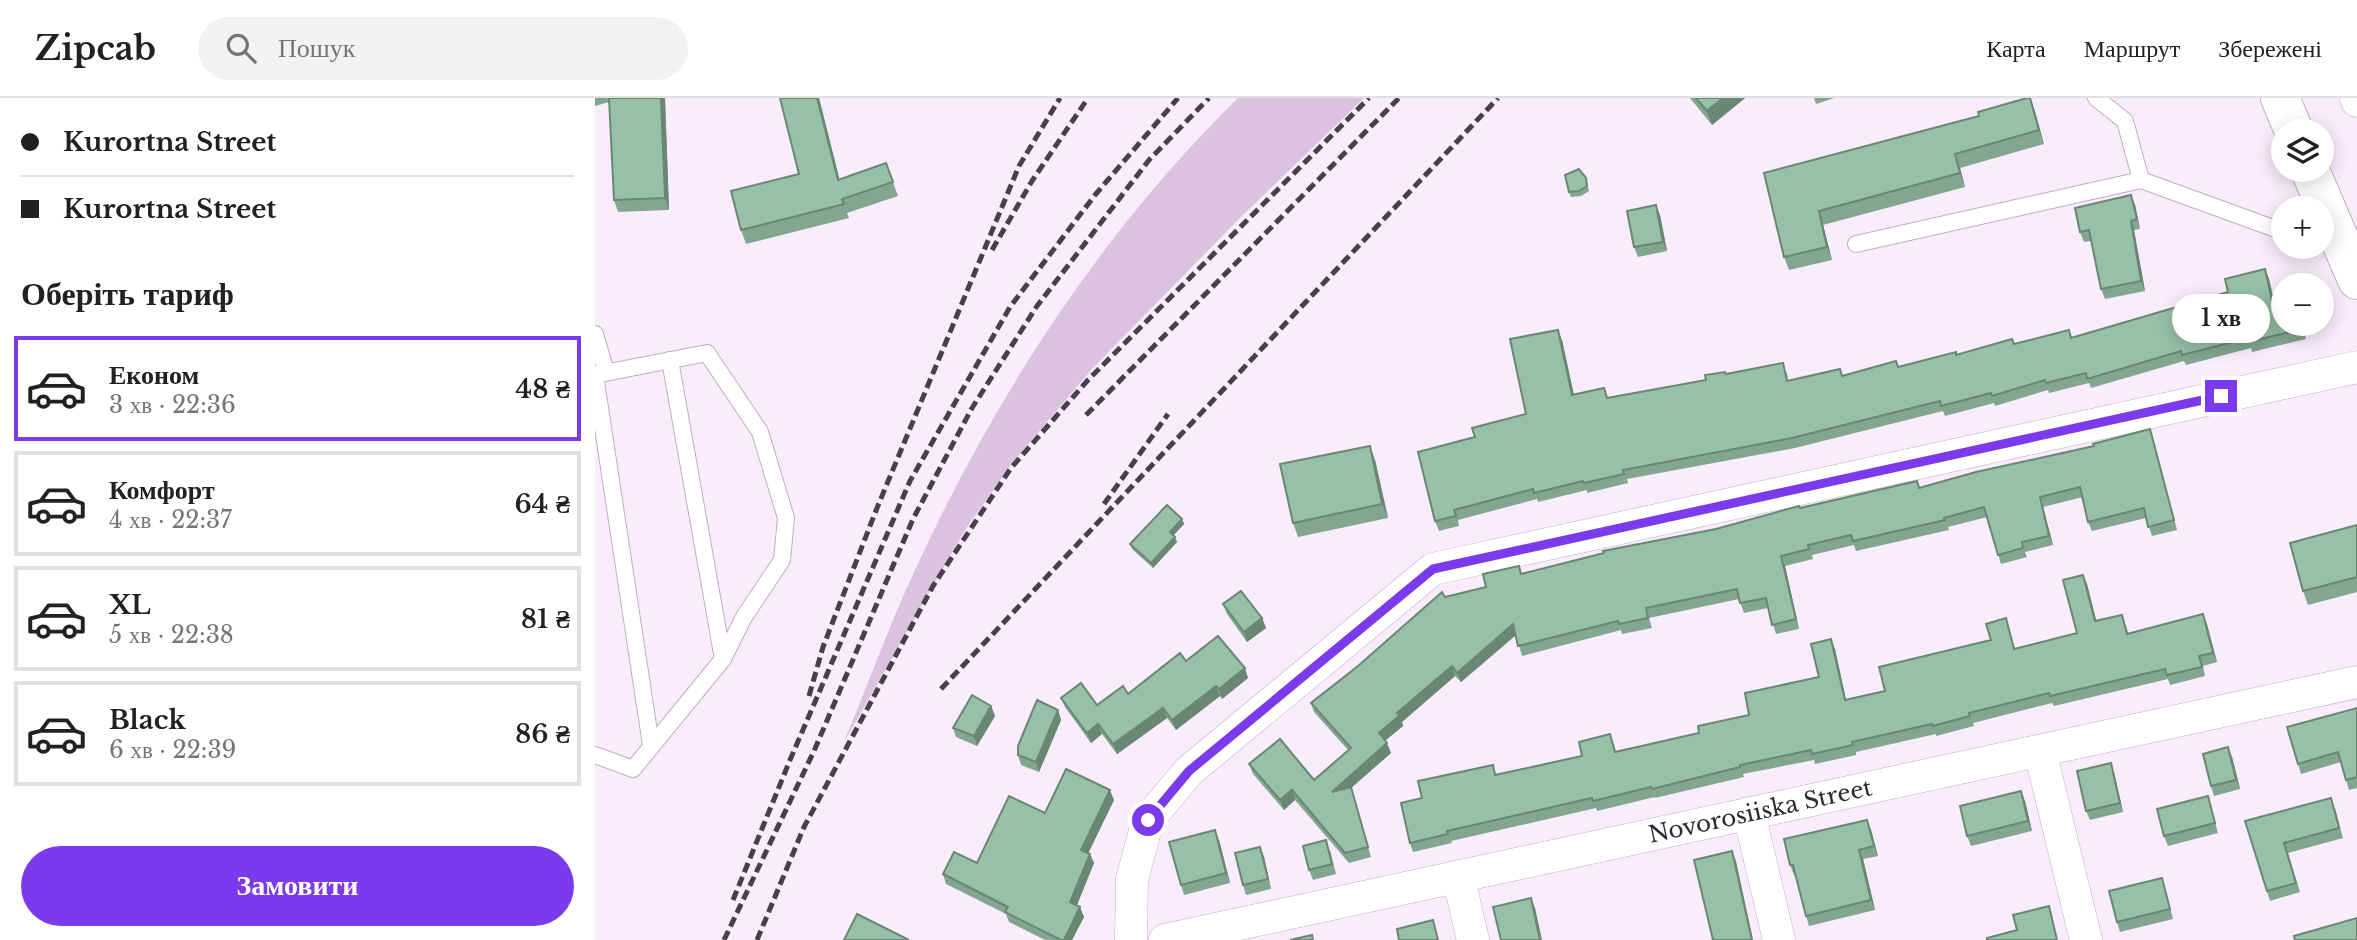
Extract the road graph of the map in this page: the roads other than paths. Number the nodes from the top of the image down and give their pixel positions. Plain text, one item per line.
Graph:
1 (2096, 98) edge
2 (2280, 98) edge
3 (2289, 119) edge
4 (2141, 180) junction
5 (2314, 182) edge
6 (2271, 227) edge
7 (1856, 244) dead end
8 (2342, 260) edge
9 (595, 334) edge
10 (670, 360) junction
11 (2357, 366) edge
12 (606, 372) junction
13 (723, 659) junction
14 (2357, 682) edge
15 (651, 745) junction
16 (2040, 751) junction
17 (595, 755) edge
18 (1749, 813) junction
19 (1458, 876) junction
20 (1131, 940) edge
21 (1165, 940) edge
22 (1473, 940) edge
23 (1779, 940) edge
24 (2086, 940) edge

1 - 4 lane
2 - 3 street
4 - 6 lane
4 - 7 lane
5 - 8 street
9 - 12 lane
10 - 12 lane
10 - 13 lane
10 - 13 lane
11 - 20 street
12 - 15 lane
13 - 15 lane
14 - 16 street, Novorosiiska Street
15 - 17 lane
16 - 18 street, Novorosiiska Street
16 - 24 street
18 - 19 street, Novorosiiska Street
18 - 23 street
19 - 21 street, Novorosiiska Street
19 - 22 street

